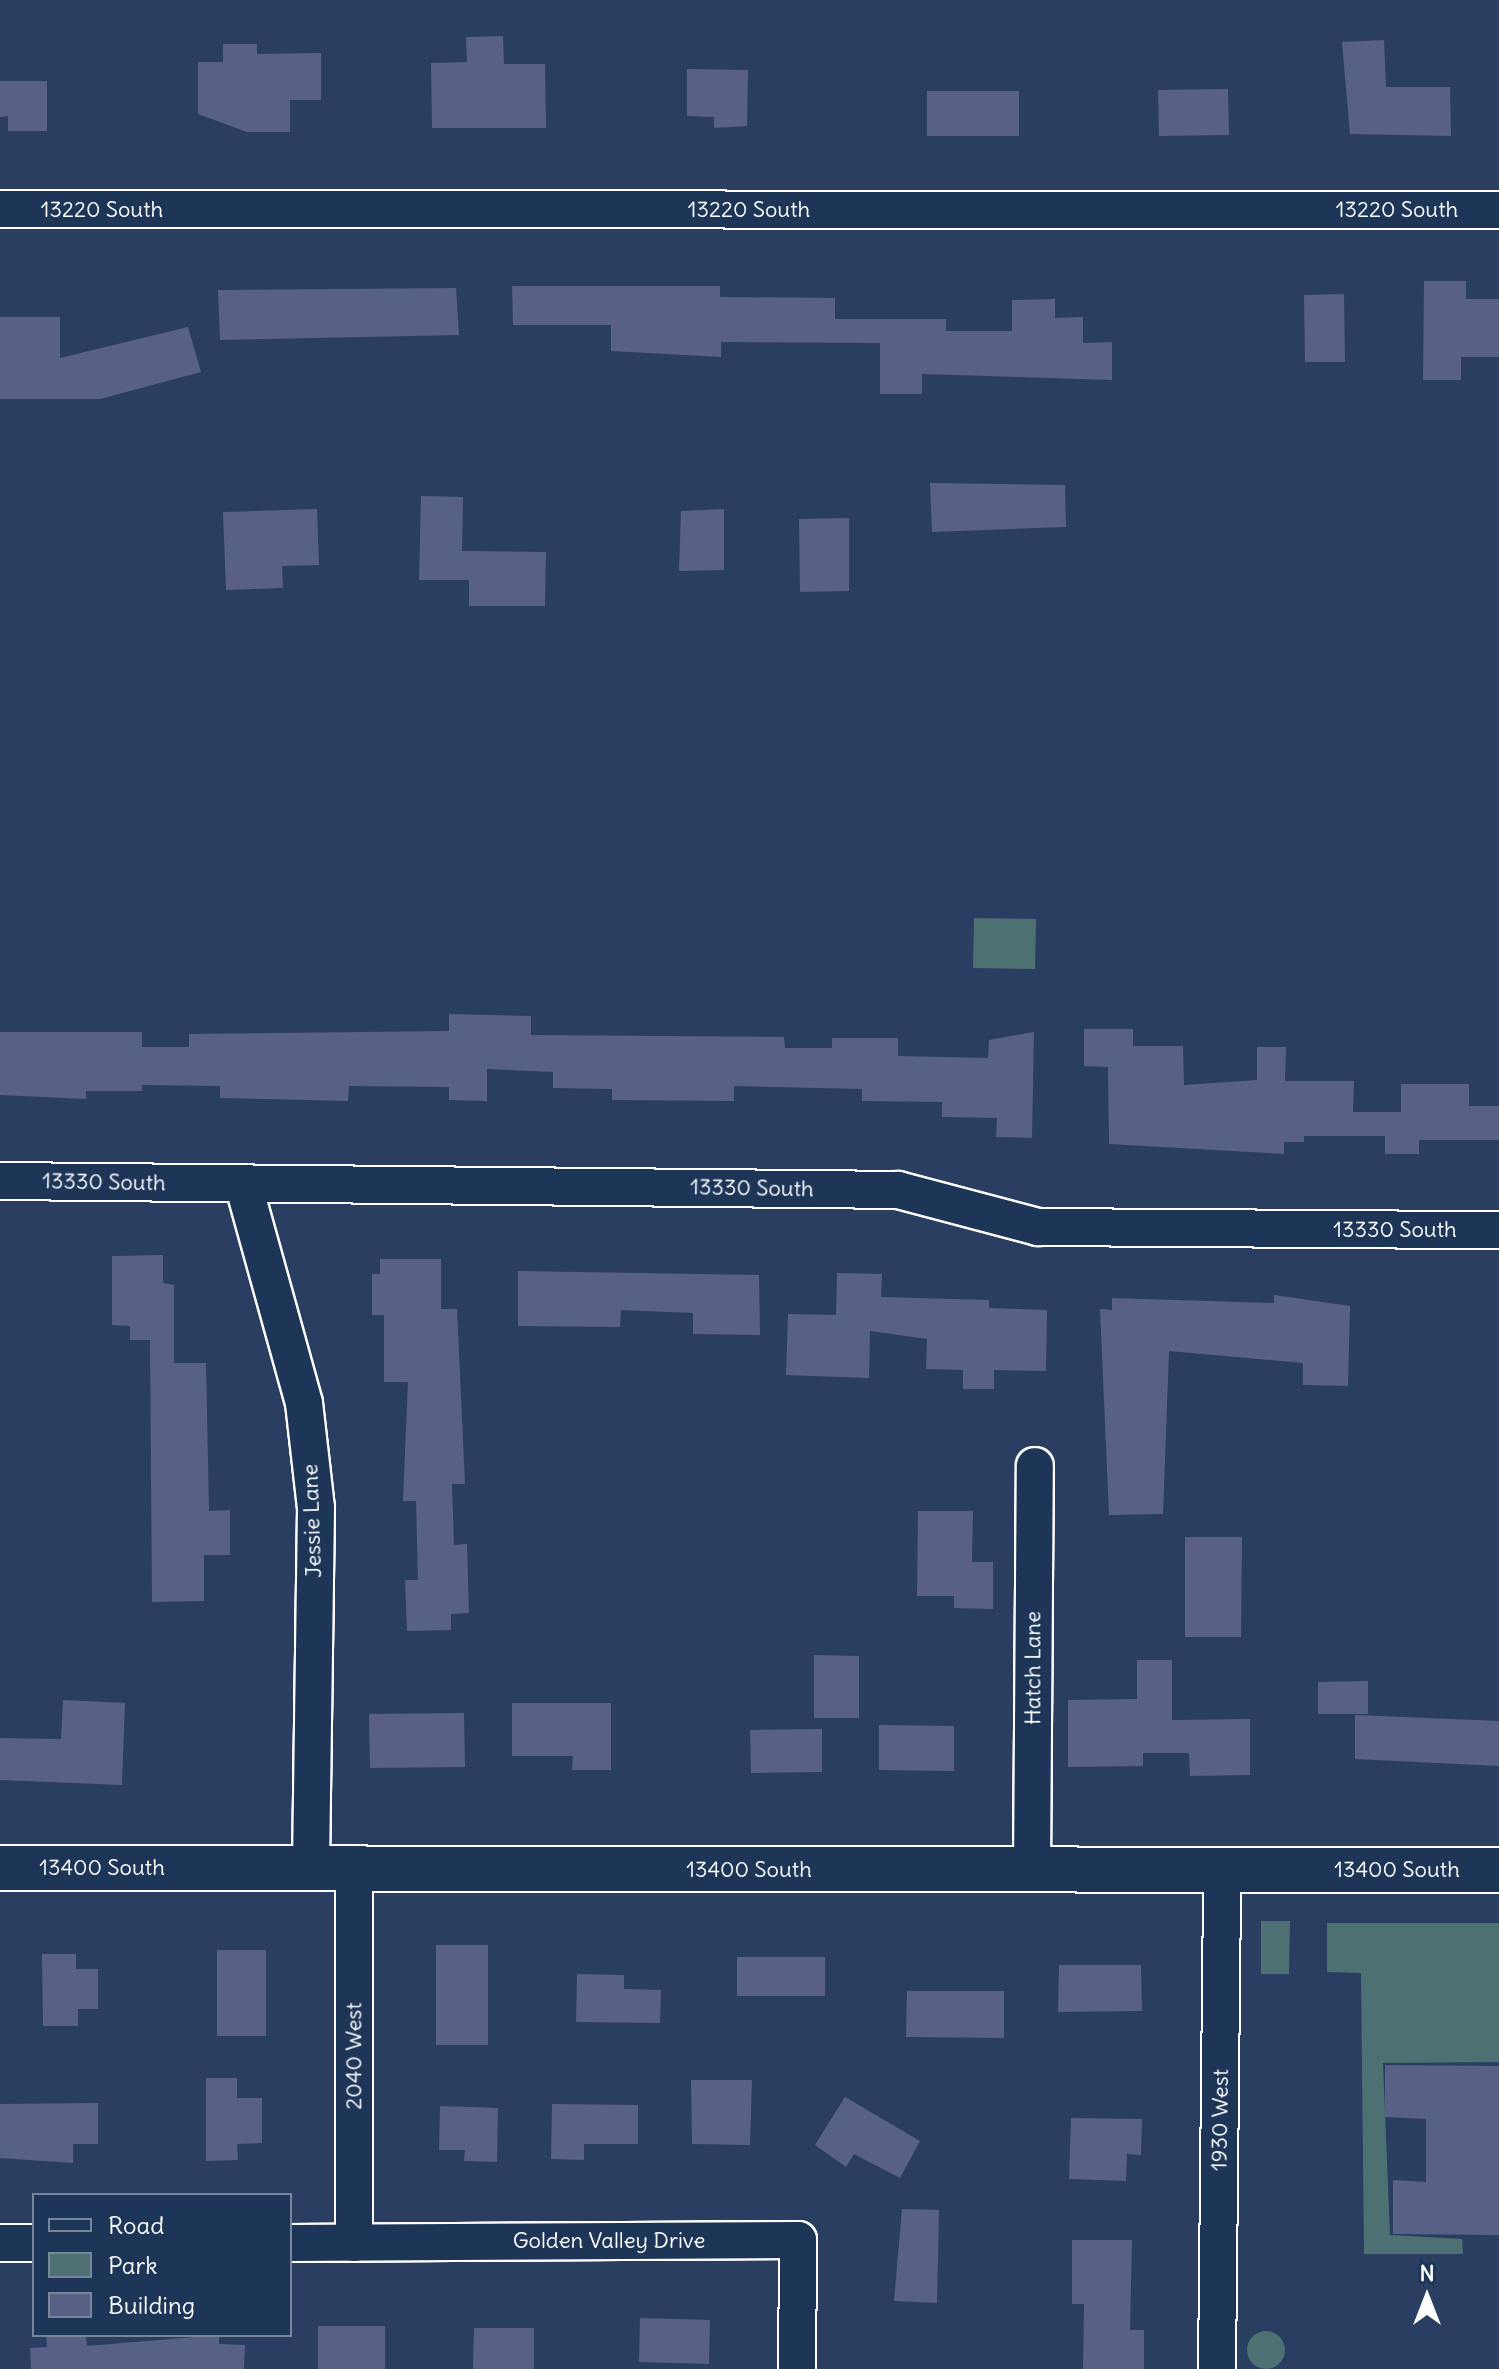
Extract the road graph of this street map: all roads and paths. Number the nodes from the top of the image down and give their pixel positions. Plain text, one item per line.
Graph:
1 (0, 209) edge
2 (1499, 210) edge
3 (0, 1181) edge
4 (243, 1183) junction
5 (1499, 1230) edge
6 (1035, 1466) dead end
7 (311, 1867) junction
8 (0, 1868) edge
9 (354, 1868) junction
10 (1032, 1870) junction
11 (1222, 1870) junction
12 (1499, 1870) edge
13 (0, 2243) edge
14 (32, 2243) edge
15 (292, 2243) edge
16 (354, 2243) junction
17 (797, 2369) edge
18 (1217, 2369) edge

1 - 2 street, 13220 South
3 - 4 street, 13330 South
4 - 5 street, 13330 South
4 - 7 street, Jessie Lane
6 - 10 street, Hatch Lane
7 - 8 street, 13400 South
7 - 9 street, 13400 South
9 - 10 street, 13400 South
9 - 16 street, 2040 West
10 - 11 street, 13400 South
11 - 12 street, 13400 South
11 - 18 street, 1930 West
13 - 14 street
15 - 16 street, Golden Valley Drive
16 - 17 street, Golden Valley Drive

